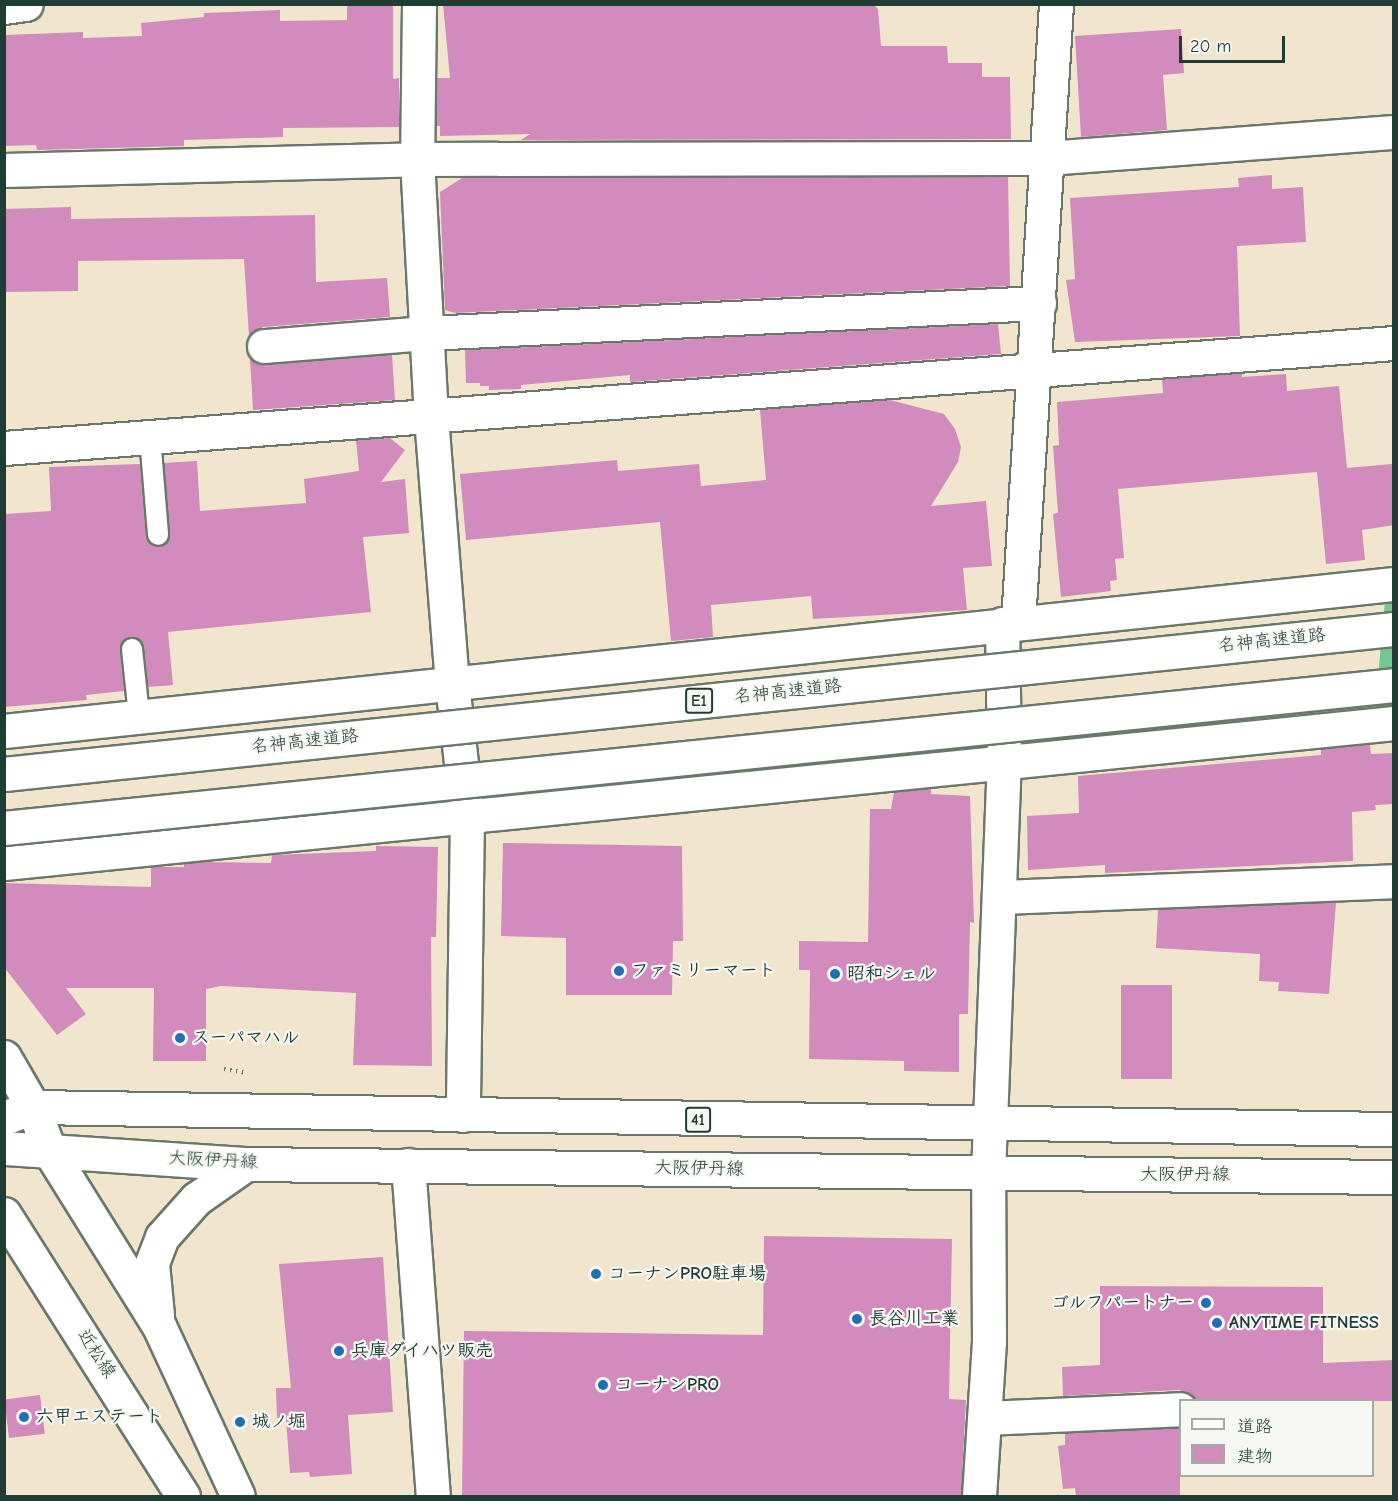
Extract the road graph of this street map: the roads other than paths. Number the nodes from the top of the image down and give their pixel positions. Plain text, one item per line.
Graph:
1 (26, 4) edge
2 (420, 4) edge
3 (1056, 4) edge
4 (4, 7) edge
5 (1394, 132) edge
6 (1047, 158) junction
7 (417, 159) junction
8 (4, 170) edge
9 (1039, 303) junction
10 (427, 333) junction
11 (1394, 343) edge
12 (264, 346) dead end
13 (1035, 370) junction
14 (431, 417) junction
15 (150, 437) junction
16 (4, 448) edge
17 (158, 536) dead end
18 (1394, 584) edge
19 (1010, 623) junction
20 (1394, 629) edge
21 (132, 649) dead end
22 (452, 684) junction
23 (1394, 685) edge
24 (139, 716) junction
25 (1394, 723) edge
26 (4, 731) edge
27 (1004, 761) junction
28 (4, 774) edge
29 (467, 816) junction
30 (4, 828) edge
31 (4, 863) edge
32 (1394, 881) edge
33 (1000, 897) junction
34 (4, 1057) edge
35 (19, 1112) edge
36 (463, 1115) junction
37 (992, 1124) junction
38 (1394, 1129) edge
39 (4, 1148) edge
40 (49, 1150) junction
41 (246, 1164) junction
42 (408, 1165) junction
43 (988, 1174) junction
44 (1394, 1177) edge
45 (4, 1214) edge
46 (159, 1326) junction
47 (1179, 1409) edge
48 (984, 1418) junction
49 (183, 1497) edge
50 (238, 1497) edge
51 (432, 1497) edge
52 (979, 1497) edge

1 - 4 main road
2 - 7 main road
3 - 6 main road
5 - 6 main road
6 - 7 main road
6 - 9 main road
7 - 8 main road
7 - 10 main road
9 - 10 main road
9 - 13 main road
10 - 12 main road
10 - 14 main road
11 - 13 main road
13 - 14 main road
13 - 19 main road
14 - 15 main road
14 - 22 main road
15 - 16 main road
15 - 17 lane
18 - 19 main road
19 - 22 main road
19 - 27 main road
20 - 28 main road, 名神高速道路 / E1, bridge
21 - 24 lane
22 - 24 main road
22 - 29 main road
23 - 30 main road, bridge
24 - 26 main road
25 - 27 main road
27 - 29 main road
27 - 33 main road
29 - 31 main road
29 - 36 main road
32 - 33 main road
33 - 37 main road
34 - 35 main road
35 - 36 main road, 41
35 - 40 main road
36 - 37 main road, 41
37 - 38 main road, 41
37 - 43 main road
39 - 40 main road, 大阪伊丹線
40 - 41 main road, 大阪伊丹線
40 - 46 main road
41 - 42 main road, 大阪伊丹線
41 - 46 main road
42 - 43 main road, 大阪伊丹線
42 - 51 main road
43 - 44 main road, 大阪伊丹線
43 - 48 main road
45 - 49 main road, 近松線
46 - 50 main road
47 - 48 main road
48 - 52 main road

